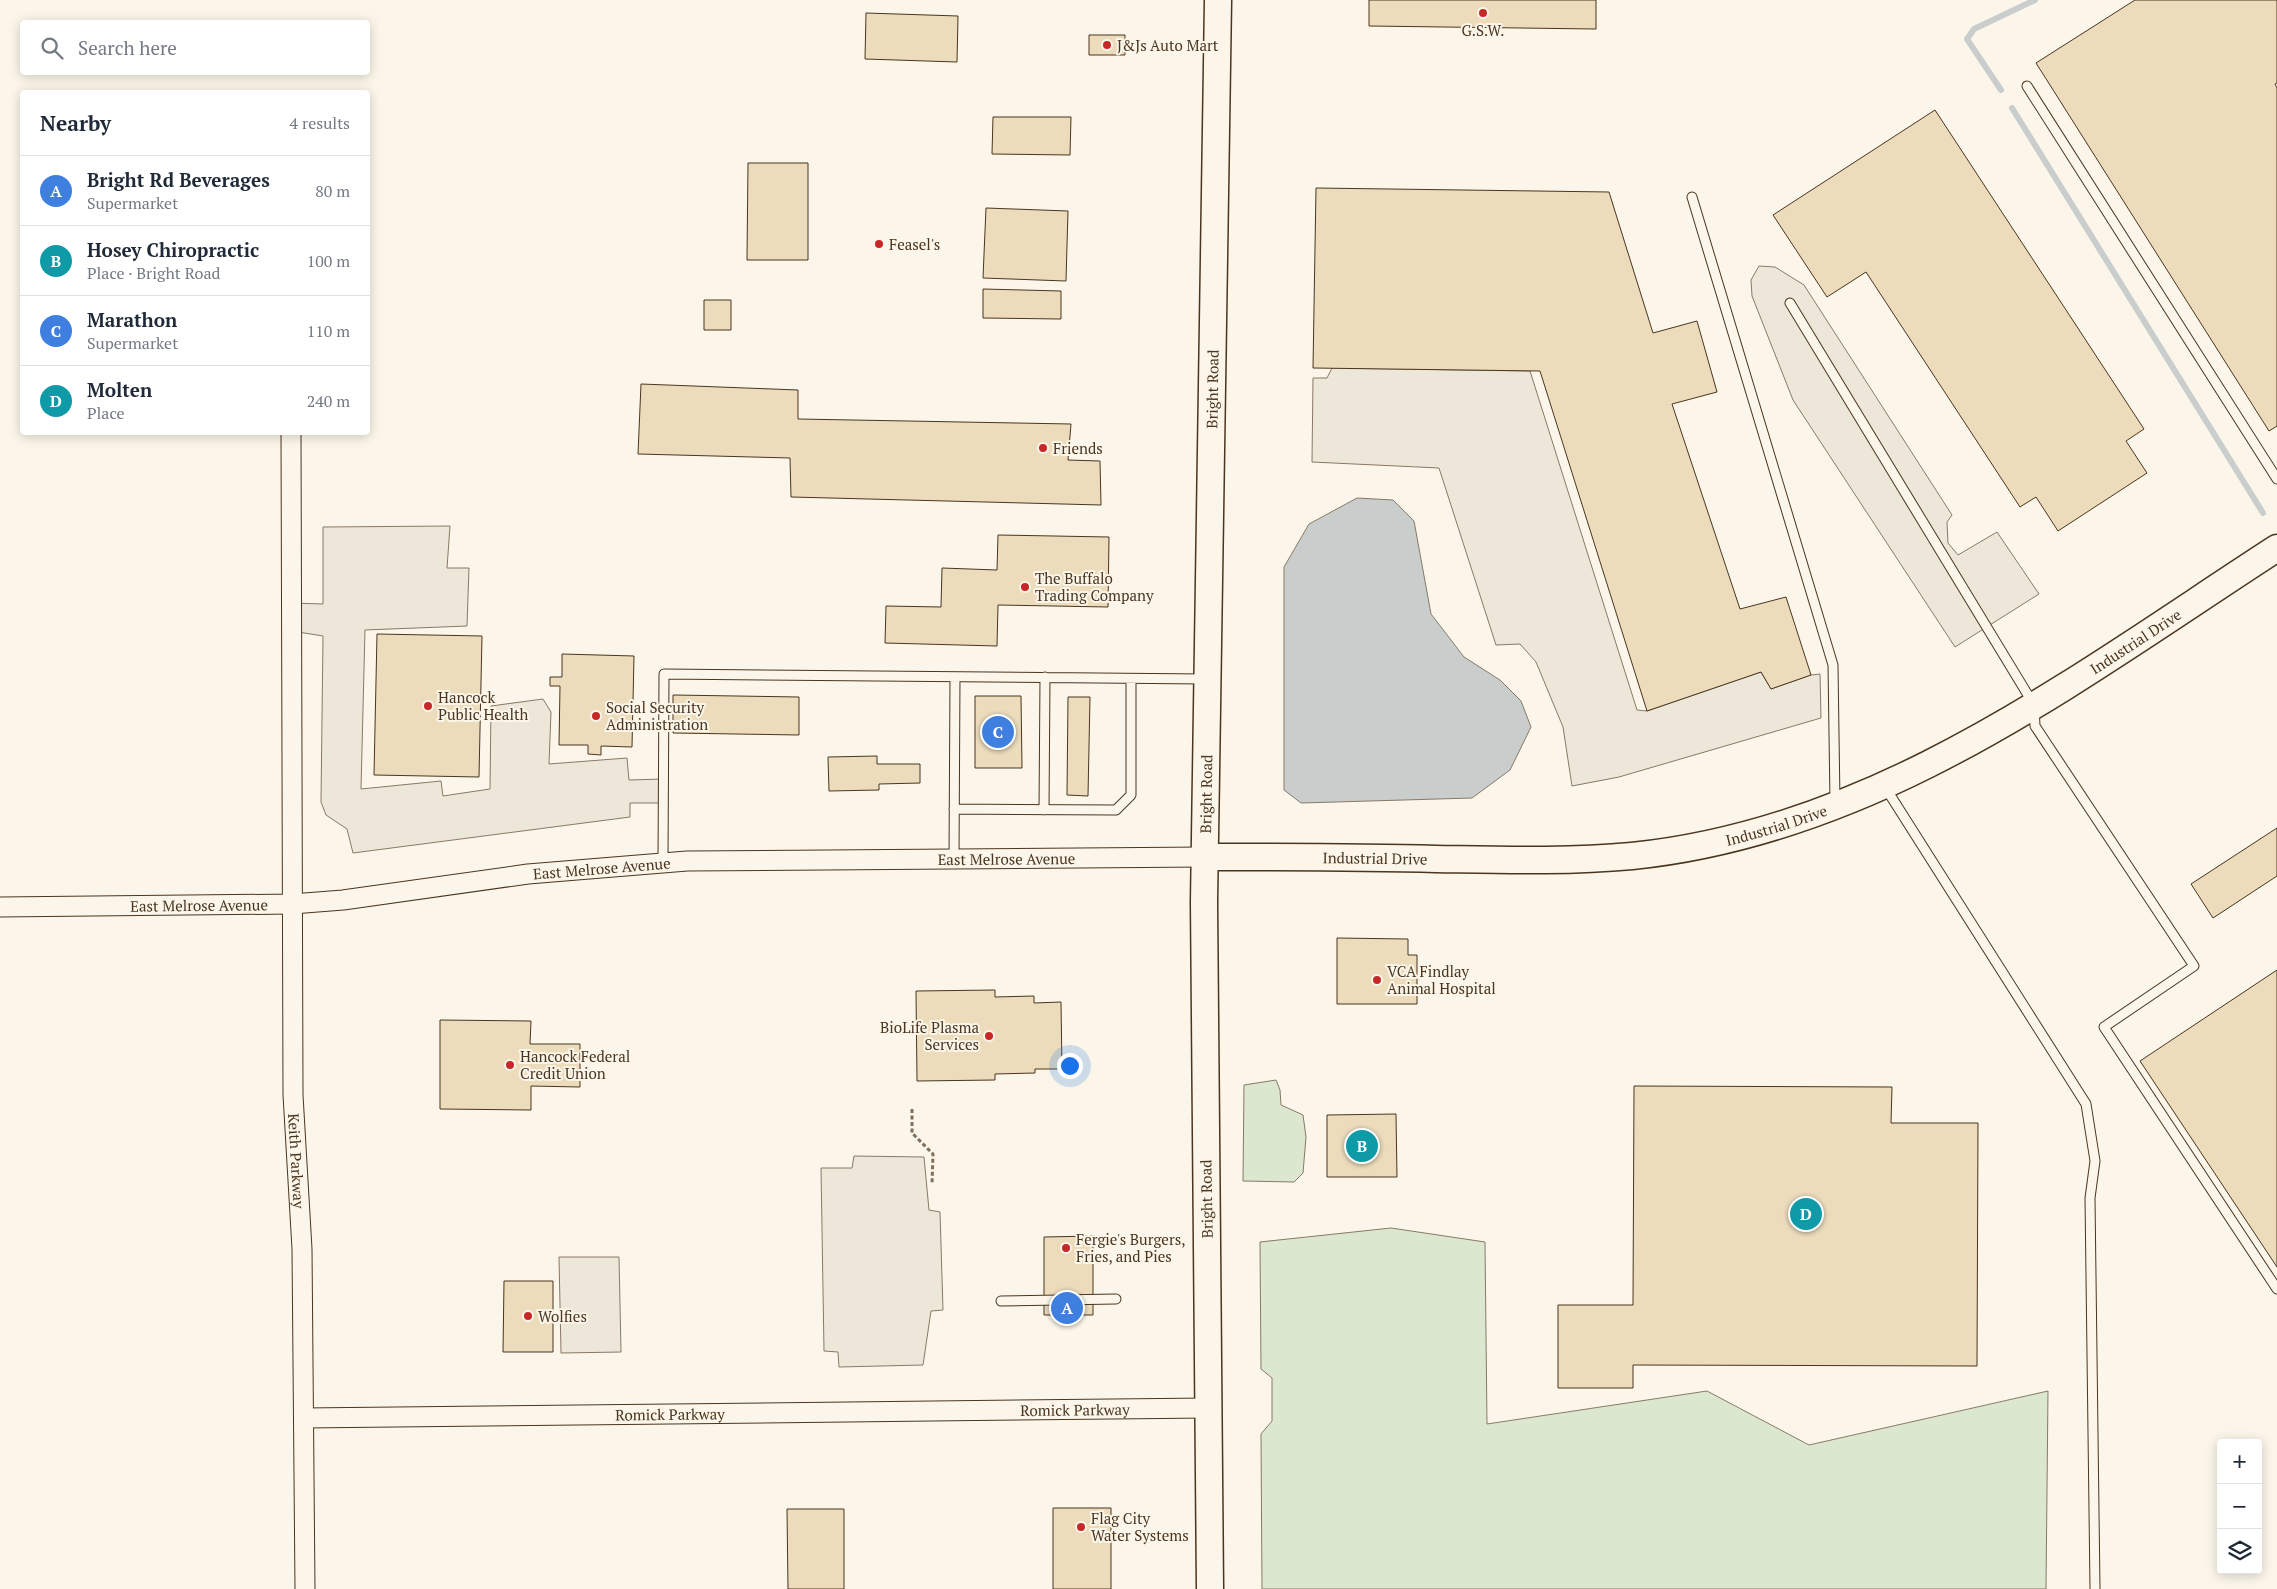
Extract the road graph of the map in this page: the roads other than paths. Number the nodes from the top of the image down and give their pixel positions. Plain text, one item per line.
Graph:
1 (1218, 0) edge
2 (2027, 86) dead end
3 (1692, 197) dead end
4 (1790, 303) dead end
5 (291, 435) edge
6 (2277, 479) edge
7 (2277, 548) edge
8 (955, 677) junction
9 (1045, 677) junction
10 (1131, 679) junction
11 (1207, 680) junction
12 (2034, 705) junction
13 (1885, 787) junction
14 (1835, 807) junction
15 (954, 809) junction
16 (1044, 810) junction
17 (1205, 858) junction
18 (954, 859) junction
19 (663, 862) junction
20 (292, 904) junction
21 (0, 907) edge
22 (2277, 1289) edge
23 (1116, 1299) dead end
24 (1001, 1300) dead end
25 (1208, 1408) junction
26 (304, 1418) junction
27 (305, 1589) edge
28 (1210, 1589) edge
29 (2095, 1589) edge

1 - 11 main road, Bright Road
2 - 6 lane
3 - 14 lane
4 - 12 lane
5 - 20 street, Keith Parkway
7 - 12 main road, Industrial Drive
8 - 9 lane
8 - 15 lane
8 - 19 lane
9 - 10 lane
9 - 16 lane
10 - 11 lane
10 - 16 lane
11 - 17 main road, Bright Road
12 - 13 main road, Industrial Drive
12 - 22 lane
13 - 14 main road, Industrial Drive
13 - 29 lane
14 - 17 main road, Industrial Drive
15 - 16 lane
15 - 18 lane
17 - 18 street, East Melrose Avenue
17 - 25 main road, Bright Road
18 - 19 street, East Melrose Avenue
19 - 20 street, East Melrose Avenue
20 - 21 street, East Melrose Avenue
20 - 26 street, Keith Parkway
23 - 24 lane
25 - 26 street, Romick Parkway
25 - 28 main road, Bright Road
26 - 27 street

